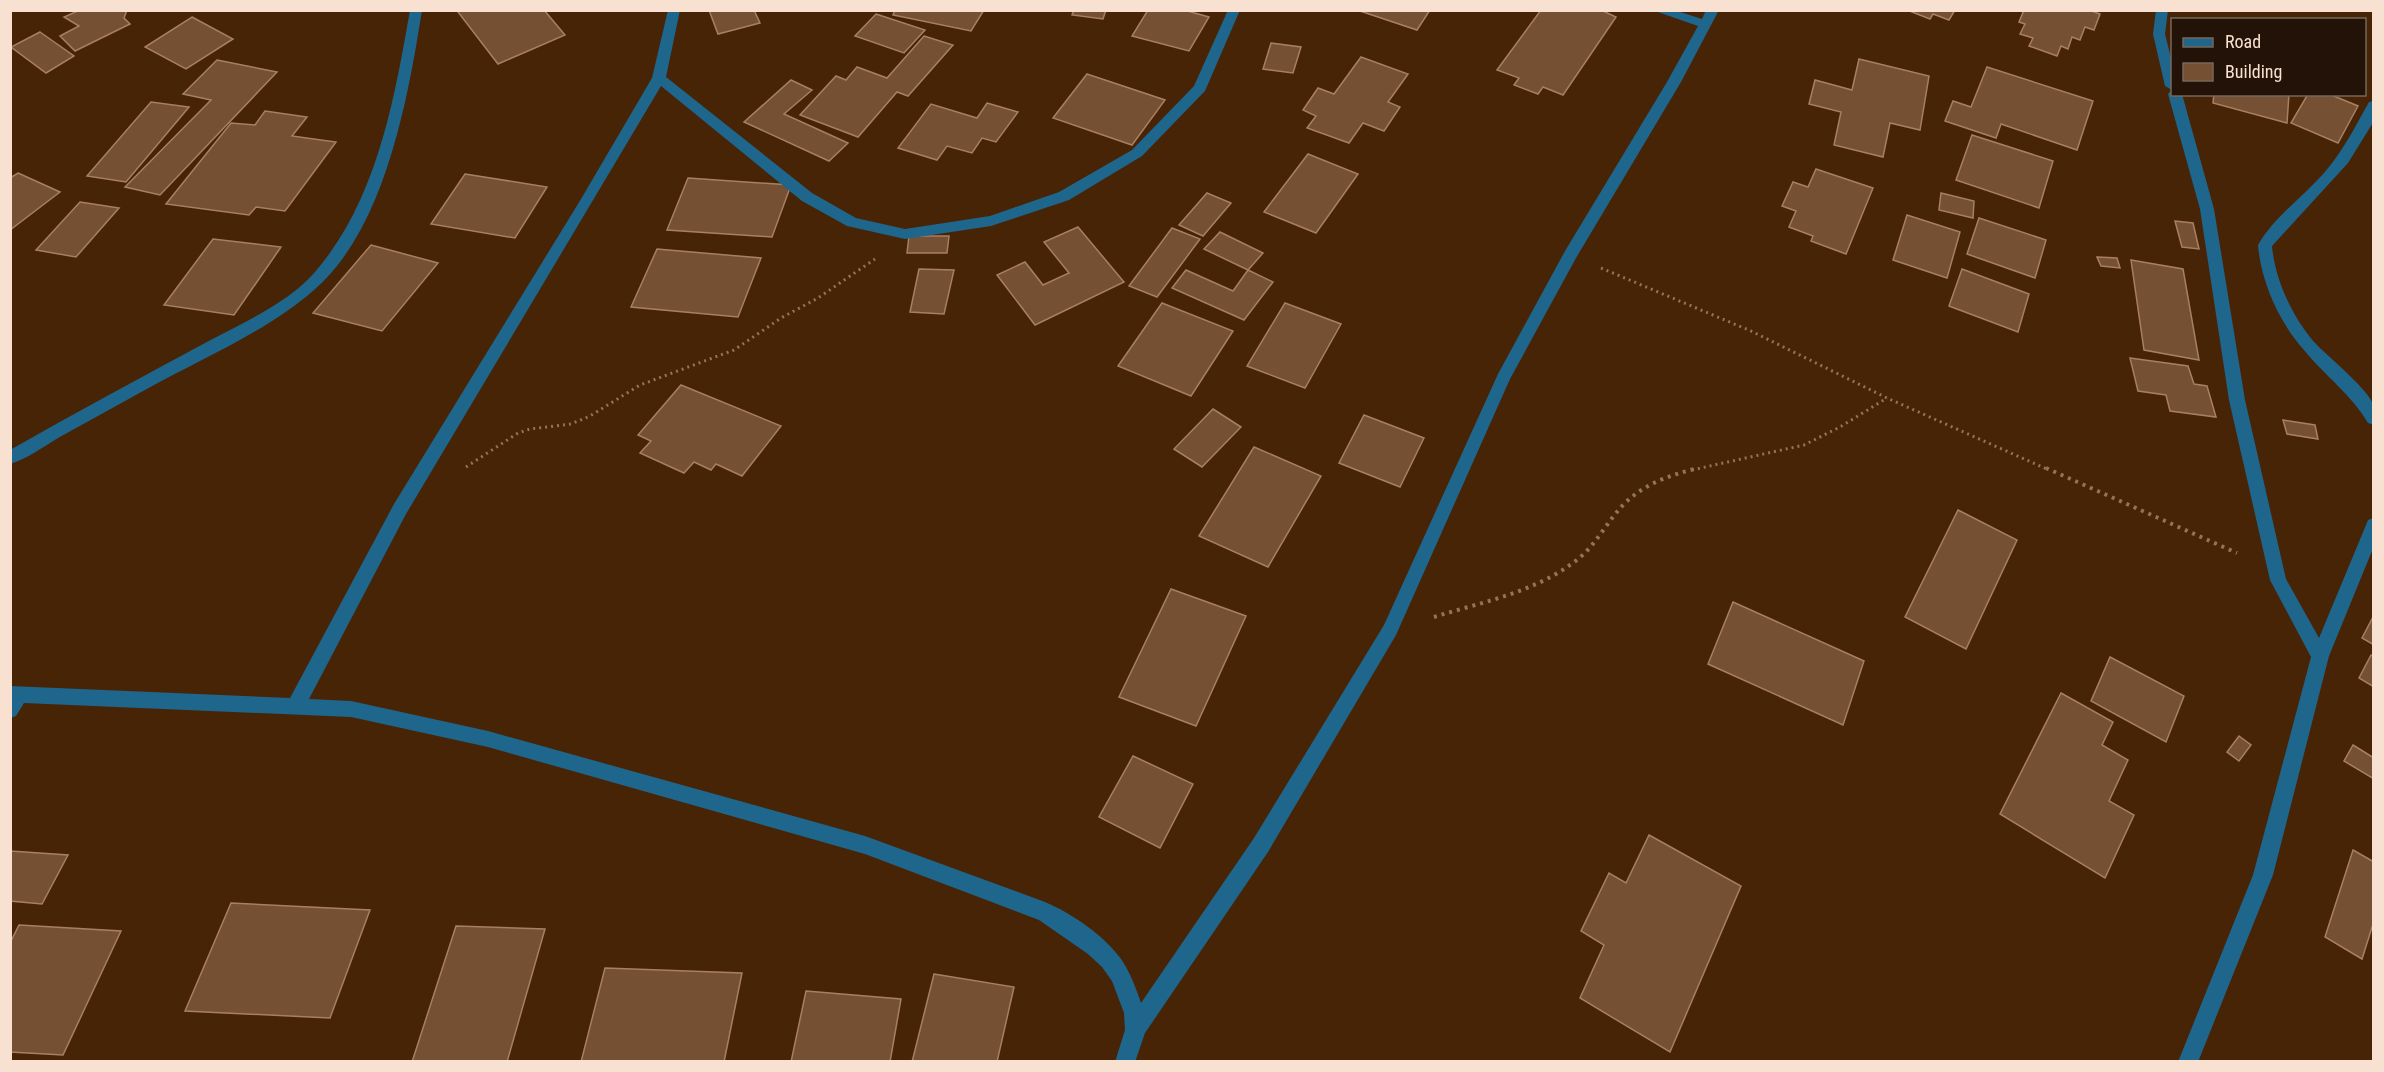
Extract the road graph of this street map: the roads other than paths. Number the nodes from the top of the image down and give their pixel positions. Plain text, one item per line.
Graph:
1 (416, 10) edge
2 (674, 10) edge
3 (1234, 10) edge
4 (1658, 10) edge
5 (2162, 10) edge
6 (1709, 17) edge
7 (659, 78) junction
8 (2171, 82) edge
9 (2176, 96) edge
10 (2373, 105) edge
11 (2373, 419) edge
12 (10, 458) edge
13 (2373, 525) edge
14 (2320, 656) junction
15 (14, 700) edge
16 (296, 705) junction
17 (1135, 1029) junction
18 (1125, 1062) edge
19 (2188, 1062) edge

1 - 12 street
2 - 7 street
3 - 7 street
4 - 6 street
5 - 8 street
6 - 17 street
7 - 16 street
9 - 14 street
10 - 11 street
13 - 14 street
14 - 19 street
15 - 16 street
16 - 17 street
17 - 18 street

